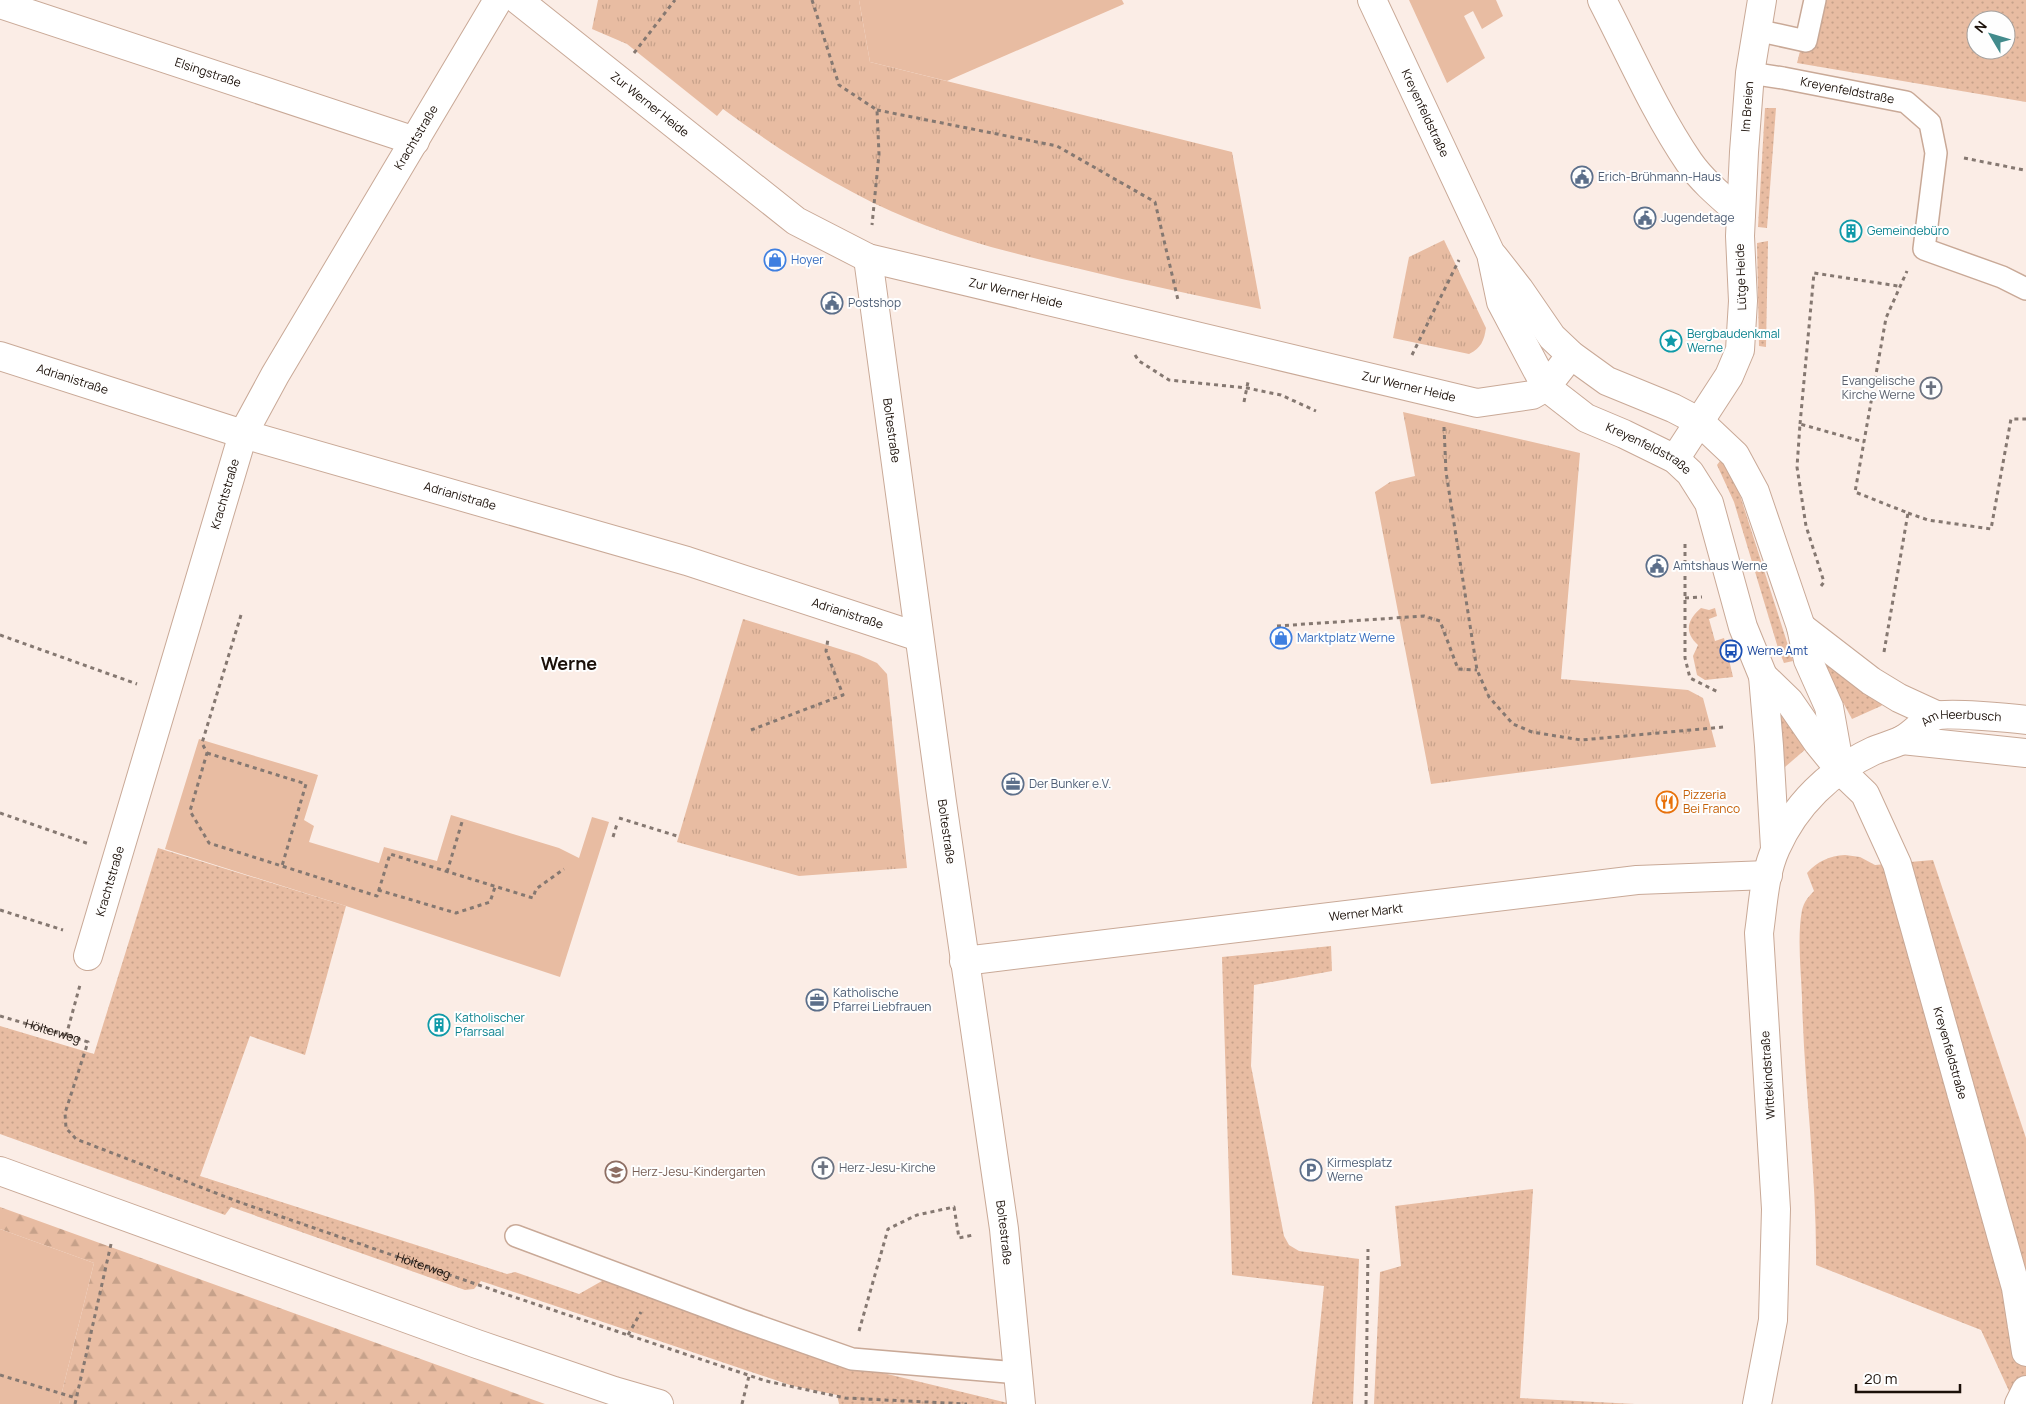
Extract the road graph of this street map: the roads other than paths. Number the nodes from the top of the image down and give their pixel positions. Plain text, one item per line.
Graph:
1 (498, 0) edge
2 (518, 0) edge
3 (1372, 0) edge
4 (1602, 0) edge
5 (1762, 0) edge
6 (1815, 0) edge
7 (0, 4) edge
8 (1756, 30) junction
9 (1750, 73) junction
10 (415, 141) junction
11 (1741, 214) junction
12 (1491, 254) junction
13 (868, 258) junction
14 (2026, 289) edge
15 (1571, 355) junction
16 (0, 356) edge
17 (1546, 387) junction
18 (1700, 422) junction
19 (243, 434) junction
20 (1675, 459) junction
21 (1801, 627) junction
22 (919, 638) junction
23 (1763, 676) junction
24 (1936, 715) junction
25 (2026, 720) edge
26 (1902, 740) junction
27 (2026, 754) edge
28 (1840, 770) junction
29 (1775, 848) junction
30 (1768, 875) junction
31 (88, 956) road end
32 (964, 962) junction
33 (0, 1171) edge
34 (516, 1236) dead end
35 (2026, 1352) edge
36 (1019, 1373) junction
37 (2026, 1390) edge
38 (660, 1404) edge
39 (1021, 1404) edge
40 (1757, 1404) edge
41 (2019, 1404) edge

1 - 10 street, Krachtstraße
2 - 13 street, Zur Werner Heide
3 - 12 street, Kreyenfeldstraße
4 - 11 street
5 - 8 street, Im Breien
6 - 8 lane
7 - 10 street, Elsingstraße
8 - 9 street, Im Breien
9 - 11 street, Im Breien
9 - 14 lane, Kreyenfeldstraße
10 - 19 street, Krachtstraße
11 - 18 street, Lütge Heide
12 - 15 street, Kreyenfeldstraße
12 - 17 street, Kreyenfeldstraße
13 - 17 street, Zur Werner Heide
13 - 22 street, Boltestraße
15 - 17 street, Zur Werner Heide
15 - 18 street, Kreyenfeldstraße
16 - 19 street, Adrianistraße
17 - 20 street, Kreyenfeldstraße
18 - 20 street, Lütge Heide
18 - 21 street, Kreyenfeldstraße
19 - 22 street, Adrianistraße
19 - 31 street, Krachtstraße
20 - 23 street, Kreyenfeldstraße
21 - 24 street
21 - 28 street, Kreyenfeldstraße
22 - 32 street, Boltestraße
23 - 28 street, Kreyenfeldstraße
23 - 29 street, Kreyenfeldstraße
24 - 25 street, Am Heerbusch
24 - 26 street, Am Heerbusch
26 - 27 street, Am Heerbusch
26 - 28 street, Am Heerbusch
28 - 29 street, Wittekindstraße
28 - 35 street, Kreyenfeldstraße
29 - 30 street, Wittekindstraße
30 - 32 street, Werner Markt
30 - 40 street, Wittekindstraße
32 - 36 street, Boltestraße
33 - 38 street
34 - 36 lane
36 - 39 street, Boltestraße
37 - 41 street

